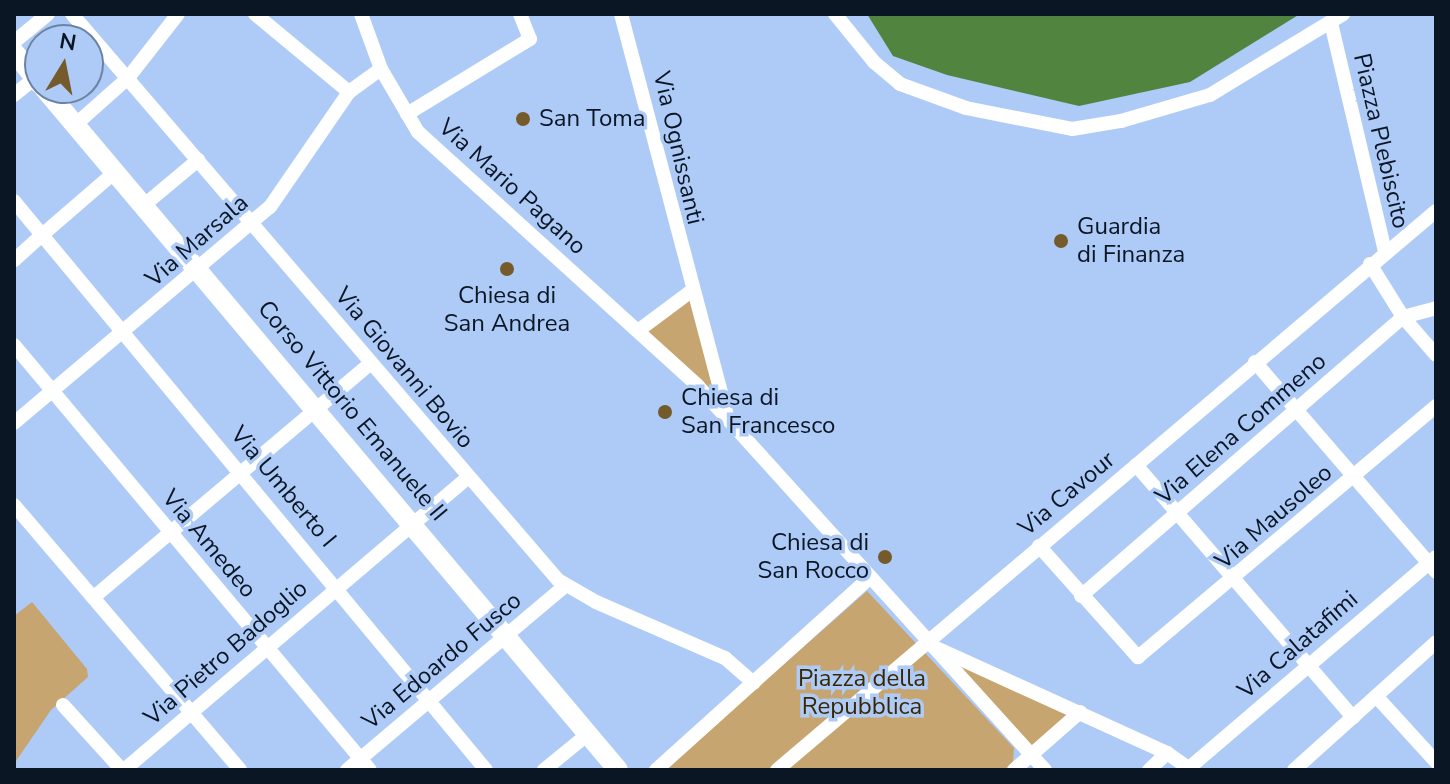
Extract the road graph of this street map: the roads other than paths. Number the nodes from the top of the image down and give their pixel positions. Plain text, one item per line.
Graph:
1 (48, 14) edge
2 (72, 14) edge
3 (178, 14) edge
4 (255, 14) edge
5 (361, 14) edge
6 (520, 14) edge
7 (621, 14) edge
8 (835, 14) edge
9 (1337, 19) edge
10 (14, 42) edge
11 (381, 69) junction
12 (128, 78) junction
13 (349, 92) junction
14 (58, 104) edge
15 (407, 114) junction
16 (75, 125) junction
17 (198, 160) junction
18 (115, 172) junction
19 (14, 201) edge
20 (143, 206) junction
21 (1436, 211) edge
22 (252, 224) junction
23 (42, 235) junction
24 (1385, 251) junction
25 (14, 260) edge
26 (1370, 264) junction
27 (198, 270) junction
28 (690, 292) junction
29 (1436, 308) edge
30 (1403, 317) junction
31 (125, 330) junction
32 (639, 330) junction
33 (14, 345) edge
34 (1436, 355) edge
35 (1255, 362) junction
36 (371, 363) junction
37 (53, 391) junction
38 (1436, 406) edge
39 (1297, 410) junction
40 (316, 411) junction
41 (727, 415) junction
42 (14, 423) edge
43 (1136, 465) junction
44 (242, 475) junction
45 (1354, 476) junction
46 (468, 477) junction
47 (14, 505) edge
48 (1178, 512) junction
49 (413, 524) junction
50 (171, 533) junction
51 (1039, 546) junction
52 (1433, 564) edge
53 (869, 578) junction
54 (1235, 579) junction
55 (338, 586) junction
56 (565, 586) junction
57 (1081, 596) junction
58 (94, 597) junction
59 (505, 636) junction
60 (1436, 642) edge
61 (928, 644) junction
62 (266, 648) junction
63 (1308, 664) junction
64 (754, 683) junction
65 (1376, 696) junction
66 (429, 699) junction
67 (63, 705) dead end
68 (1080, 712) junction
69 (193, 713) junction
70 (1353, 717) junction
71 (588, 734) junction
72 (1167, 753) junction
73 (1031, 756) junction
74 (1306, 758) junction
75 (1432, 762) edge
76 (366, 764) edge
77 (1190, 769) edge
78 (123, 770) edge
79 (240, 770) edge
80 (347, 770) edge
81 (486, 770) edge
82 (544, 770) edge
83 (618, 770) edge
84 (656, 770) edge
85 (777, 770) edge
86 (1014, 770) edge
87 (1045, 770) edge
88 (1149, 770) edge
89 (1294, 770) edge
90 (1317, 770) edge

1 - 10 street
2 - 12 street, Via Giovanni Bovio
3 - 12 street
4 - 13 street
5 - 11 street, Via Mario Pagano
6 - 15 street
7 - 28 street, Via Ognissanti
8 - 9 street
9 - 24 street, Piazza Plebiscito
11 - 13 street, Via Marsala
11 - 15 street, Via Mario Pagano
12 - 16 street
12 - 17 street, Via Giovanni Bovio
13 - 22 street, Via Marsala
14 - 16 street, Corso Vittorio Emanuele II
15 - 32 street, Via Mario Pagano
16 - 18 street, Corso Vittorio Emanuele II
17 - 20 street
17 - 22 street, Via Giovanni Bovio
18 - 20 street, Corso Vittorio Emanuele II
18 - 23 street
19 - 23 street, Via Umberto I
20 - 27 street, Corso Vittorio Emanuele II
21 - 24 street, Piazza Plebiscito
22 - 27 street, Via Marsala
22 - 36 street, Via Giovanni Bovio
23 - 25 street
23 - 31 street, Via Umberto I
24 - 26 street, Via Cavour
26 - 30 street
26 - 35 street, Via Cavour
27 - 31 street, Via Marsala
27 - 40 street, Corso Vittorio Emanuele II
28 - 32 street
28 - 41 street, Via Ognissanti
29 - 30 street, Via Elena Commeno
30 - 34 street
30 - 39 street, Via Elena Commeno
31 - 37 street, Via Marsala
31 - 44 street, Via Umberto I
32 - 41 street, Via Mario Pagano
33 - 37 street, Via Amedeo
35 - 39 street
35 - 43 street, Via Cavour
36 - 40 street
36 - 46 street, Via Giovanni Bovio
37 - 42 street, Via Marsala
37 - 50 street, Via Amedeo
38 - 45 street, Via Mausoleo
39 - 45 street
39 - 48 street, Via Elena Commeno
40 - 44 street
40 - 49 street, Corso Vittorio Emanuele II
41 - 53 street
43 - 48 street
43 - 51 street, Via Cavour
44 - 50 street
44 - 55 street, Via Umberto I
45 - 52 street
45 - 54 street, Via Mausoleo
46 - 49 street, Via Pietro Badoglio
46 - 56 street, Via Giovanni Bovio
47 - 58 street
48 - 54 street
48 - 57 street, Via Elena Commeno
49 - 55 street, Via Pietro Badoglio
49 - 59 street, Corso Vittorio Emanuele II
50 - 58 street
50 - 62 street, Via Amedeo
51 - 57 street
51 - 61 street, Via Cavour
52 - 63 street, Via Calatafimi
53 - 61 street
53 - 64 street
54 - 57 street, Via Mausoleo
54 - 63 street
55 - 62 street, Via Pietro Badoglio
55 - 66 street, Via Umberto I
56 - 59 street, Via Edoardo Fusco
56 - 64 street, Via Giovanni Bovio
58 - 69 street
59 - 66 street, Via Edoardo Fusco
59 - 71 street, Corso Vittorio Emanuele II
60 - 65 street
61 - 68 street
61 - 73 street
61 - 85 street, Via Cavour
62 - 69 street, Via Pietro Badoglio
62 - 76 street, Via Amedeo
63 - 70 street
63 - 77 street, Via Calatafimi
64 - 84 street
65 - 70 street
65 - 75 street
66 - 76 street, Via Edoardo Fusco
66 - 81 street, Via Umberto I
67 - 78 street
68 - 72 street
68 - 73 street
69 - 78 street, Via Pietro Badoglio
69 - 79 street
70 - 74 street
71 - 82 street
71 - 83 street, Corso Vittorio Emanuele II
72 - 77 street
72 - 88 street
73 - 86 street
73 - 87 street
74 - 89 street
74 - 90 street
76 - 80 street, Via Edoardo Fusco

